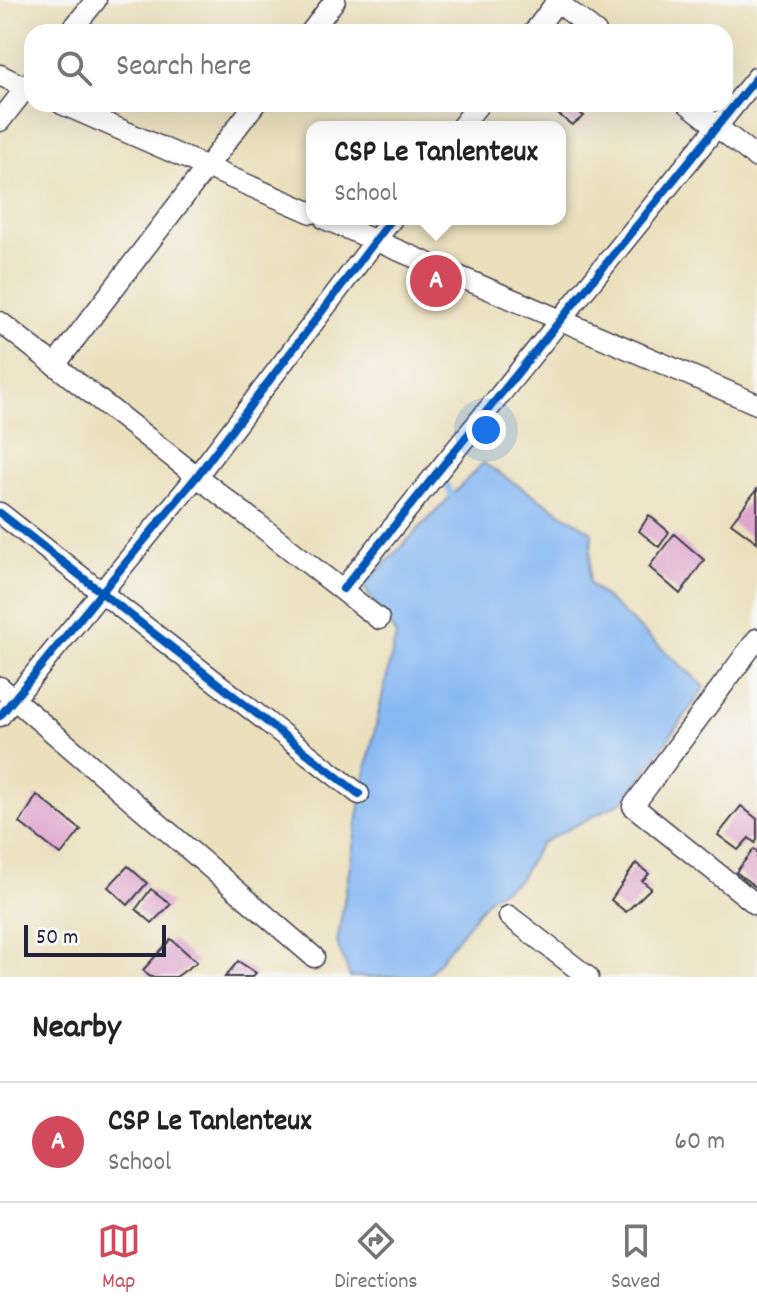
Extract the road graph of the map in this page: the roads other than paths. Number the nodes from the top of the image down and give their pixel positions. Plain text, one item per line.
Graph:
1 (96, 0) edge
2 (335, 0) edge
3 (557, 0) edge
4 (76, 24) edge
5 (317, 24) edge
6 (540, 24) edge
7 (586, 24) edge
8 (0, 75) edge
9 (757, 77) edge
10 (24, 84) edge
11 (24, 93) edge
12 (733, 107) edge
13 (80, 112) edge
14 (249, 112) edge
15 (698, 112) edge
16 (729, 112) edge
17 (0, 121) edge
18 (717, 127) junction
19 (757, 158) edge
20 (206, 168) junction
21 (306, 210) edge
22 (340, 225) edge
23 (387, 225) edge
24 (376, 240) junction
25 (559, 317) junction
26 (0, 322) edge
27 (55, 365) junction
28 (757, 404) edge
29 (197, 476) junction
30 (0, 513) edge
31 (343, 589) junction
32 (102, 593) junction
33 (379, 619) dead end
34 (757, 639) edge
35 (7, 693) edge
36 (0, 716) edge
37 (359, 794) dead end
38 (757, 905) edge
39 (509, 916) dead end
40 (314, 957) dead end
41 (588, 977) edge

1 - 4 street
2 - 5 street
3 - 6 street
3 - 7 street
8 - 10 street
9 - 12 street
11 - 17 street
13 - 20 street
14 - 20 street
15 - 18 street
16 - 18 street
18 - 19 street
18 - 25 street
20 - 21 street
20 - 27 street
22 - 24 street
23 - 24 street
24 - 25 street
24 - 29 street
25 - 28 street
25 - 31 street
26 - 27 street
27 - 29 street
29 - 31 street
29 - 32 street
30 - 32 street
31 - 33 street
32 - 35 street
32 - 37 street
34 - 38 street
35 - 36 street
35 - 40 street
39 - 41 street

